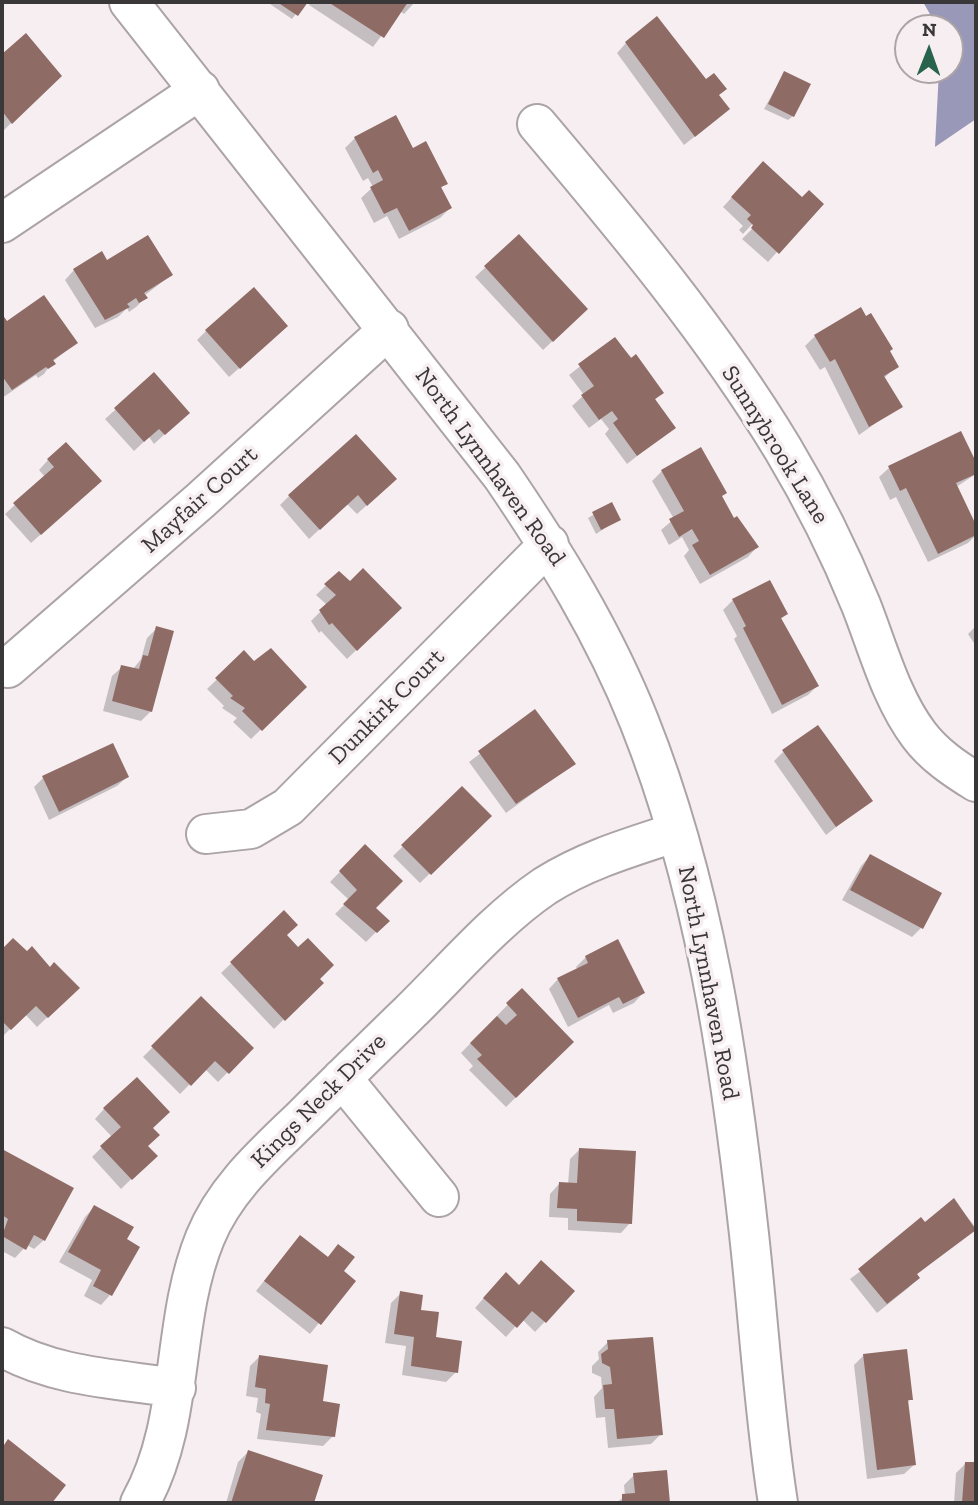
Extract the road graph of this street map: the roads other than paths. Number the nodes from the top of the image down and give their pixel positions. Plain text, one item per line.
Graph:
1 (130, 2) edge
2 (200, 90) junction
3 (537, 124) dead end
4 (2, 223) edge
5 (390, 328) junction
6 (549, 544) junction
7 (8, 668) dead end
8 (976, 782) edge
9 (677, 832) junction
10 (206, 834) dead end
11 (342, 1078) junction
12 (439, 1197) dead end
13 (2, 1347) edge
14 (176, 1388) junction
15 (140, 1503) edge
16 (778, 1503) edge

1 - 2 street, North Lynnhaven Road
2 - 4 street
2 - 5 street, North Lynnhaven Road
3 - 8 street, Sunnybrook Lane
5 - 6 street, North Lynnhaven Road
5 - 7 street, Mayfair Court
6 - 9 street, North Lynnhaven Road
6 - 10 street, Dunkirk Court
9 - 11 street, Kings Neck Drive
9 - 16 street, North Lynnhaven Road
11 - 12 street
11 - 14 street, Kings Neck Drive
13 - 14 street
14 - 15 street, Kings Neck Drive

